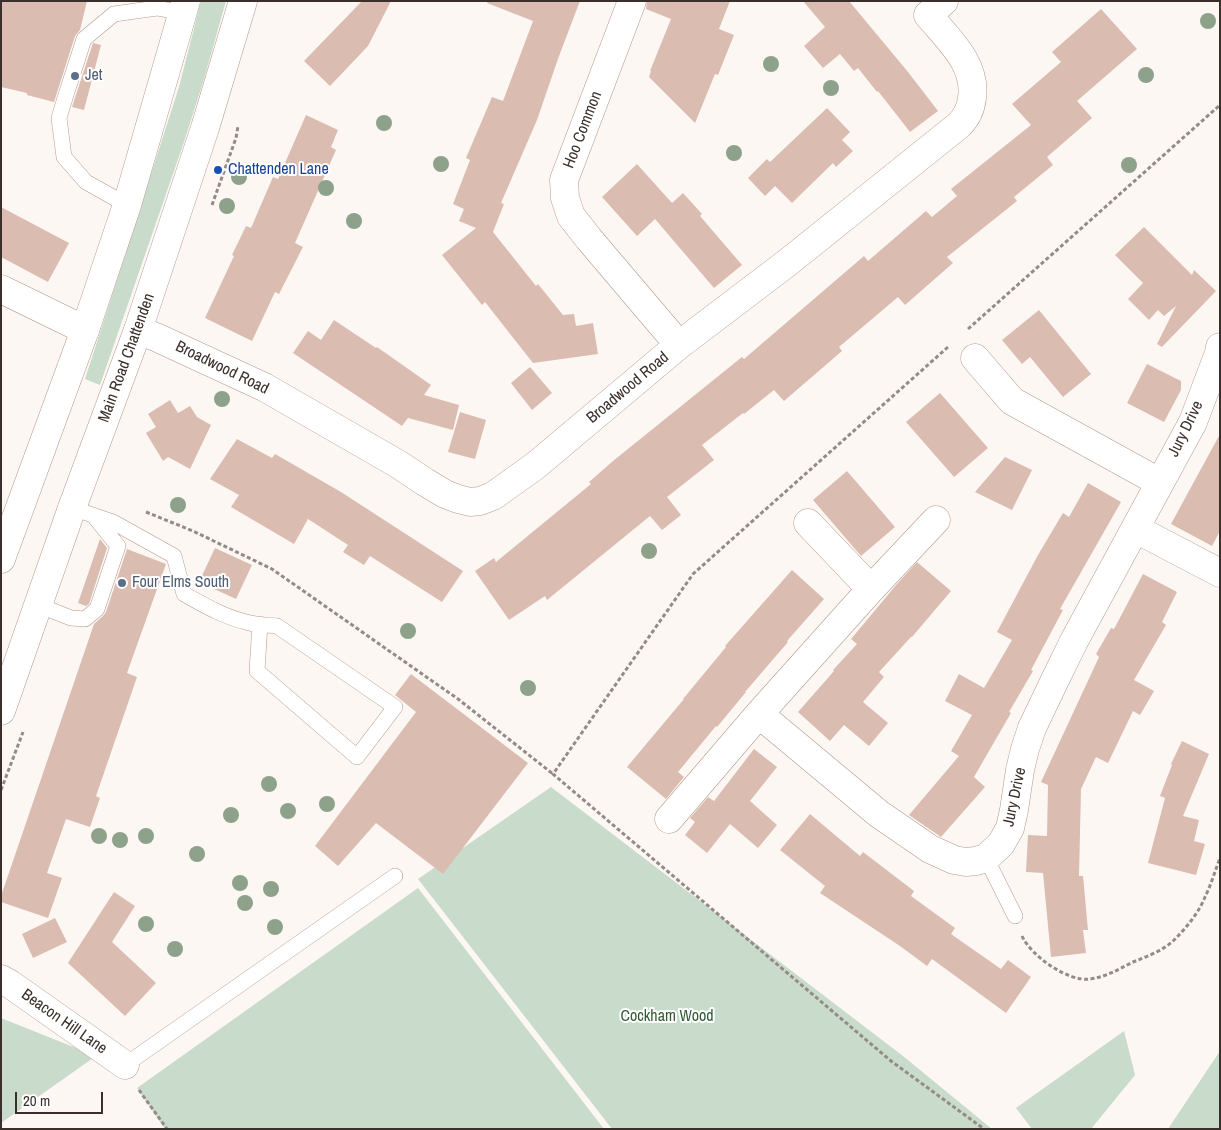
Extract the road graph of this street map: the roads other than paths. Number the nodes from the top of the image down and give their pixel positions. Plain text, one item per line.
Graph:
1 (243, 1) edge
2 (632, 1) edge
3 (930, 6) edge
4 (184, 7) edge
5 (127, 205) junction
6 (1, 290) edge
7 (85, 330) junction
8 (138, 330) junction
9 (679, 345) junction
10 (1220, 347) edge
11 (975, 358) dead end
12 (1159, 482) junction
13 (83, 512) junction
14 (936, 520) dead end
15 (808, 522) dead end
16 (1136, 529) junction
17 (1, 559) edge
18 (1220, 573) edge
19 (871, 589) junction
20 (38, 606) junction
21 (260, 624) junction
22 (1, 711) edge
23 (759, 714) junction
24 (669, 819) dead end
25 (986, 858) junction
26 (395, 876) dead end
27 (1015, 916) road end
28 (1, 979) edge
29 (125, 1066) joint

1 - 8 street, Main Road Chattenden
2 - 9 street, Hoo Common
3 - 9 street, Broadwood Road
4 - 5 street
4 - 5 lane
5 - 7 street
6 - 7 street
7 - 17 street
8 - 9 street, Broadwood Road
8 - 13 street, Main Road Chattenden
10 - 12 street, Jury Drive
11 - 12 street
12 - 16 street, Jury Drive
13 - 20 street, Main Road Chattenden
13 - 20 lane
13 - 21 lane
14 - 19 street
15 - 19 street
16 - 18 street
16 - 25 street, Jury Drive
19 - 23 street
20 - 22 street, Main Road Chattenden
21 - 21 lane
23 - 24 street
23 - 25 street
25 - 27 lane
26 - 29 lane
28 - 29 street, Beacon Hill Lane

